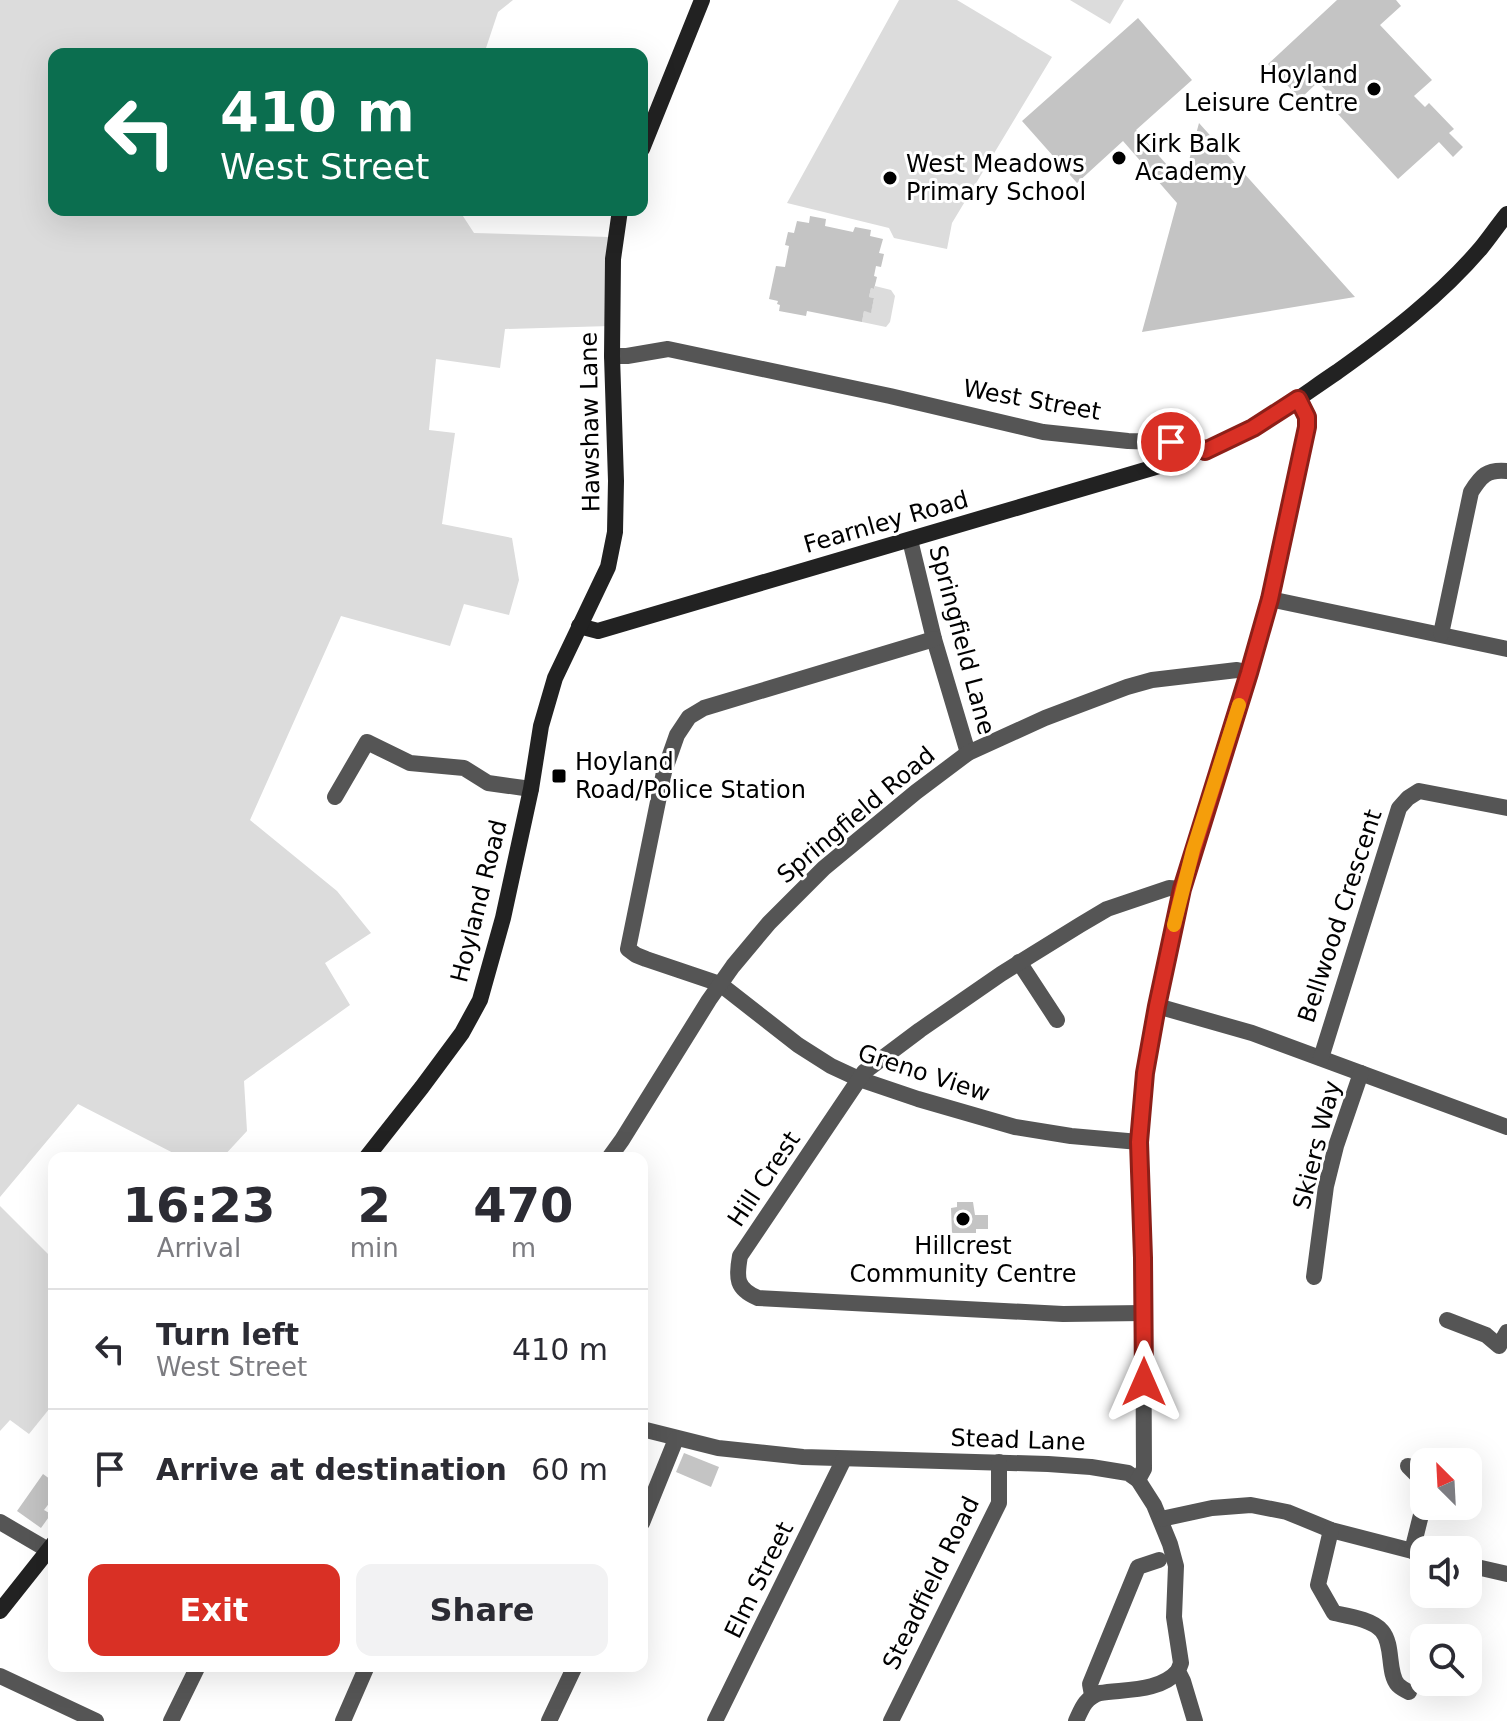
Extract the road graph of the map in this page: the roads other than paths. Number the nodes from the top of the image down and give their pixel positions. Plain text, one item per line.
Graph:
1 (702, 0) edge
2 (648, 134) edge
3 (1507, 214) edge
4 (619, 216) edge
5 (612, 356) junction
6 (1298, 399) junction
7 (1205, 451) junction
8 (1507, 471) edge
9 (910, 540) junction
10 (1270, 599) junction
11 (579, 626) junction
12 (1441, 634) junction
13 (934, 639) junction
14 (1507, 649) edge
15 (1249, 673) junction
16 (968, 753) junction
17 (531, 789) junction
18 (335, 797) dead end
19 (1507, 808) edge
20 (1182, 889) junction
21 (1019, 962) junction
22 (720, 984) junction
23 (1157, 1006) junction
24 (1057, 1020) dead end
25 (1321, 1058) junction
26 (1361, 1073) junction
27 (859, 1079) junction
28 (1507, 1127) edge
29 (1139, 1142) junction
30 (371, 1152) edge
31 (613, 1152) edge
32 (1314, 1277) dead end
33 (1144, 1313) junction
34 (1447, 1320) dead end
35 (1507, 1332) edge
36 (648, 1431) edge
37 (676, 1439) junction
38 (844, 1459) junction
39 (999, 1462) junction
40 (1138, 1480) junction
41 (648, 1508) edge
42 (1161, 1519) junction
43 (0, 1522) edge
44 (1331, 1530) junction
45 (48, 1545) edge
46 (48, 1550) edge
47 (1410, 1551) edge
48 (1159, 1560) dead end
49 (1482, 1568) edge
50 (1507, 1574) edge
51 (0, 1611) edge
52 (1178, 1671) junction
53 (195, 1672) edge
54 (364, 1672) edge
55 (572, 1672) edge
56 (0, 1676) edge
57 (1409, 1692) dead end
58 (1092, 1695) junction
59 (96, 1721) edge
60 (171, 1721) edge
61 (343, 1721) edge
62 (549, 1721) edge
63 (715, 1721) edge
64 (891, 1721) edge
65 (1076, 1721) edge
66 (1195, 1721) edge

1 - 2 main road
3 - 6 main road
4 - 5 main road, Hawshaw Lane
5 - 7 street, West Street
5 - 11 main road, Hawshaw Lane
6 - 7 main road
6 - 10 street
7 - 9 main road, Fearnley Road
8 - 12 street
9 - 11 main road, Fearnley Road
9 - 13 street, Springfield Lane
10 - 12 street
10 - 15 street
11 - 17 main road, Hoyland Road
12 - 14 street
13 - 16 street, Springfield Lane
13 - 22 street, Greno View
15 - 16 street, Springfield Road
15 - 20 street
16 - 22 street, Springfield Road
17 - 18 street
17 - 30 main road, Hoyland Road
19 - 25 street, Bellwood Crescent
20 - 21 street, Hill Crest
20 - 23 street
21 - 24 street
21 - 27 street, Hill Crest
22 - 27 street, Greno View
22 - 31 street, Springfield Road
23 - 25 street
23 - 29 street
25 - 26 street
26 - 28 street
26 - 32 street, Skiers Way
27 - 29 street, Greno View
27 - 33 street, Hill Crest
29 - 33 street
33 - 40 street
34 - 35 street
36 - 37 street, Stead Lane
37 - 38 street, Stead Lane
37 - 41 street
38 - 39 street, Stead Lane
38 - 63 street, Elm Street
39 - 40 street, Stead Lane
39 - 64 street, Steadfield Road
40 - 42 street
42 - 44 street
42 - 52 street
43 - 45 street
44 - 47 street
44 - 57 street
46 - 51 main road
48 - 58 street
49 - 50 street
52 - 58 street
52 - 66 street
53 - 60 street
54 - 61 street
55 - 62 street
56 - 59 street
58 - 65 street

